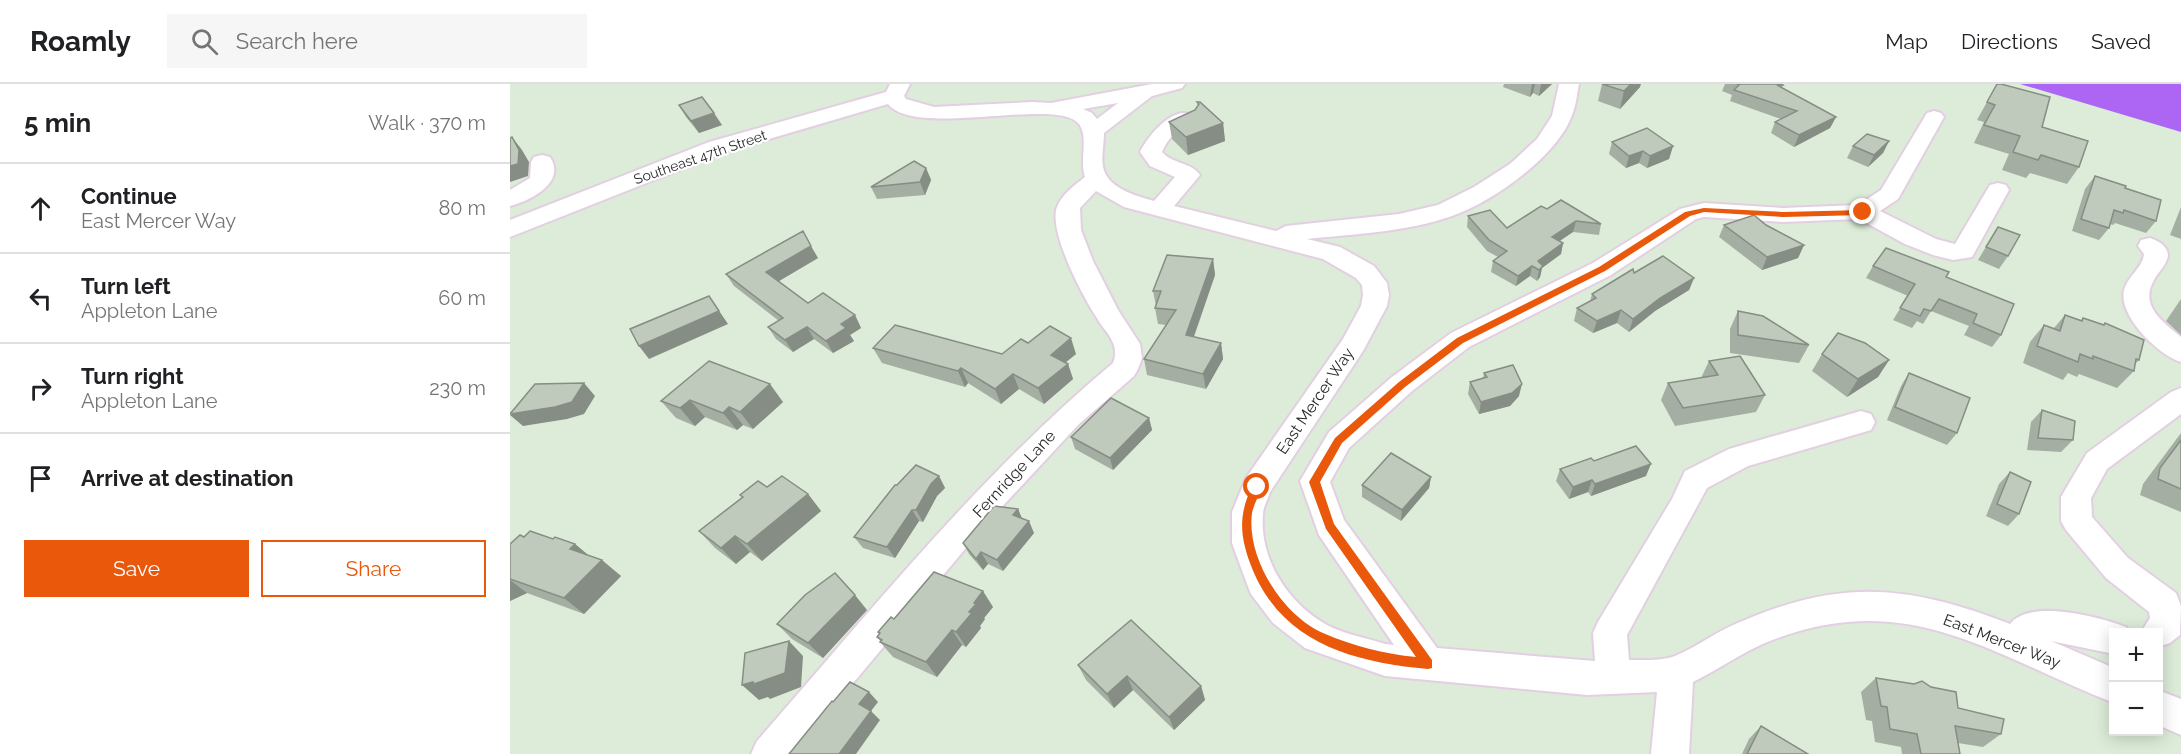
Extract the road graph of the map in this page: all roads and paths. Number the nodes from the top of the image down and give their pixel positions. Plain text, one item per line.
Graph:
1 (1175, 84) edge
2 (1569, 84) edge
3 (897, 90) edge
4 (1145, 92) junction
5 (1049, 109) junction
6 (1934, 117) dead end
7 (1189, 123) edge
8 (1094, 131) junction
9 (542, 162) dead end
10 (1097, 179) junction
11 (1998, 190) dead end
12 (510, 199) edge
13 (1159, 209) junction
14 (1863, 212) junction
15 (510, 230) edge
16 (1266, 236) junction
17 (2150, 246) dead end
18 (2181, 352) edge
19 (2181, 399) edge
20 (1861, 422) dead end
21 (2163, 628) edge
22 (2109, 637) edge
23 (2016, 644) junction
24 (1428, 664) junction
25 (1676, 673) junction
26 (1613, 676) junction
27 (2109, 684) edge
28 (2163, 709) edge
29 (2181, 717) edge
30 (770, 754) edge
31 (1670, 754) edge

1 - 4 street
2 - 16 street
3 - 5 street
3 - 15 street, Southeast 47th Street
4 - 5 street
4 - 8 street
5 - 8 street
6 - 14 street
7 - 13 street
8 - 10 street
9 - 12 street
10 - 13 street, East Mercer Way
10 - 30 street, Fernridge Lane
11 - 14 street
13 - 16 street, East Mercer Way
14 - 24 street
16 - 24 street, East Mercer Way
17 - 18 street
19 - 21 street
20 - 26 street
22 - 23 street
23 - 25 street, East Mercer Way
23 - 27 street, East Mercer Way
24 - 26 street, East Mercer Way
25 - 26 street, East Mercer Way
25 - 31 street
28 - 29 street

